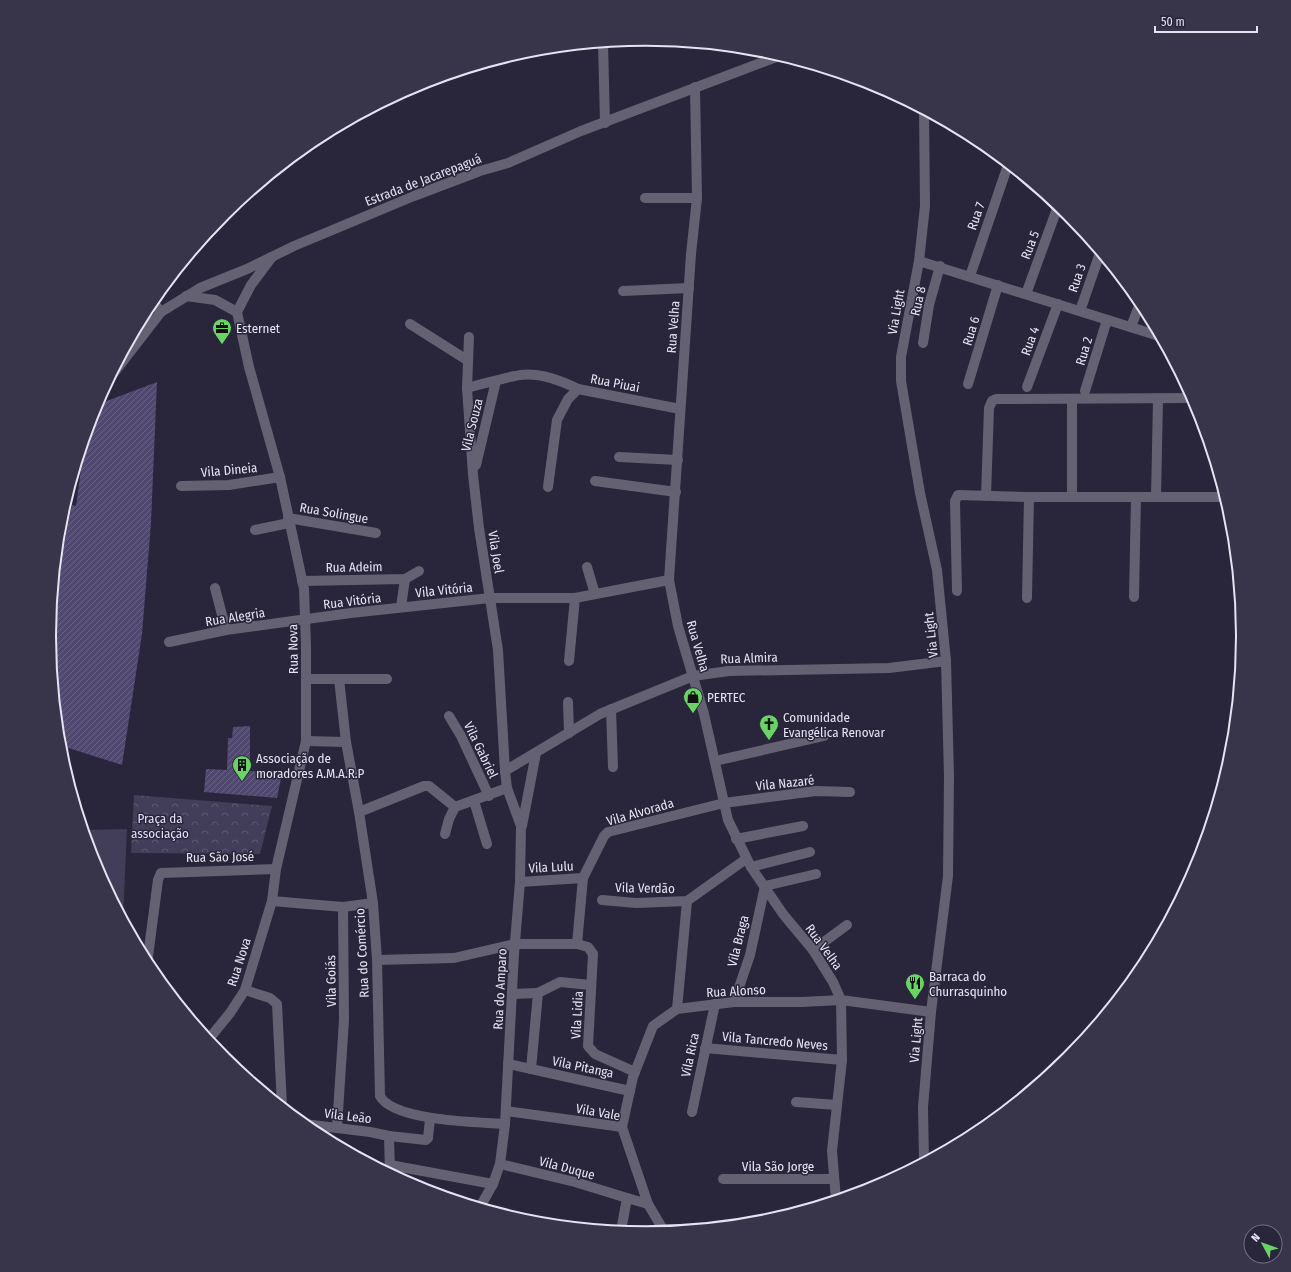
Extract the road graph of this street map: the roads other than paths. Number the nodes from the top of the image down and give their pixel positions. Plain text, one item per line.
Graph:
1 (603, 47) edge
2 (770, 59) edge
3 (695, 87) junction
4 (924, 117) edge
5 (605, 122) junction
6 (1007, 169) edge
7 (645, 198) dead end
8 (697, 198) junction
9 (1056, 212) edge
10 (272, 257) junction
11 (1098, 258) edge
12 (919, 261) junction
13 (940, 266) junction
14 (970, 276) junction
15 (998, 285) junction
16 (689, 288) junction
17 (623, 291) dead end
18 (1026, 294) junction
19 (186, 296) junction
20 (1058, 304) junction
21 (156, 306) edge
22 (1137, 310) edge
23 (1080, 311) junction
24 (162, 312) junction
25 (237, 312) junction
26 (1107, 320) junction
27 (410, 324) dead end
28 (1131, 327) junction
29 (139, 334) edge
30 (1152, 334) edge
31 (469, 337) dead end
32 (923, 343) dead end
33 (467, 360) junction
34 (496, 381) junction
35 (968, 384) dead end
36 (1027, 387) dead end
37 (467, 388) junction
38 (578, 389) junction
39 (1086, 391) dead end
40 (1186, 398) edge
41 (1072, 399) junction
42 (1158, 399) junction
43 (680, 409) junction
44 (619, 457) dead end
45 (678, 460) junction
46 (473, 475) junction
47 (280, 477) junction
48 (594, 481) dead end
49 (181, 486) dead end
50 (548, 486) dead end
51 (676, 492) junction
52 (986, 496) junction
53 (1072, 496) junction
54 (1136, 496) junction
55 (1029, 497) junction
56 (1156, 497) junction
57 (1218, 497) edge
58 (289, 520) junction
59 (255, 530) dead end
60 (376, 533) dead end
61 (587, 567) dead end
62 (419, 571) dead end
63 (406, 580) junction
64 (669, 580) junction
65 (302, 581) junction
66 (215, 588) dead end
67 (957, 591) dead end
68 (595, 594) junction
69 (1134, 597) dead end
70 (490, 598) junction
71 (575, 598) junction
72 (1027, 598) dead end
73 (401, 607) junction
74 (305, 620) junction
75 (226, 630) junction
76 (169, 642) dead end
77 (569, 661) dead end
78 (946, 661) junction
79 (693, 676) junction
80 (307, 679) junction
81 (339, 679) junction
82 (387, 679) dead end
83 (568, 702) dead end
84 (611, 709) junction
85 (449, 716) dead end
86 (569, 733) junction
87 (824, 736) dead end
88 (306, 741) junction
89 (346, 742) junction
90 (536, 753) junction
91 (716, 761) junction
92 (613, 767) dead end
93 (505, 771) junction
94 (507, 788) junction
95 (850, 792) dead end
96 (489, 796) junction
97 (474, 801) junction
98 (724, 803) junction
99 (455, 807) junction
100 (359, 812) junction
101 (521, 826) junction
102 (803, 826) dead end
103 (445, 834) dead end
104 (736, 839) junction
105 (487, 844) dead end
106 (810, 852) dead end
107 (748, 863) junction
108 (276, 869) junction
109 (816, 874) dead end
110 (583, 878) junction
111 (520, 882) junction
112 (765, 886) junction
113 (272, 900) junction
114 (602, 900) dead end
115 (687, 901) junction
116 (372, 903) junction
117 (343, 907) junction
118 (847, 925) dead end
119 (515, 944) junction
120 (577, 944) junction
121 (813, 950) junction
122 (148, 953) edge
123 (377, 960) junction
124 (591, 985) junction
125 (245, 990) junction
126 (538, 993) junction
127 (512, 994) junction
128 (841, 1000) junction
129 (734, 1002) junction
130 (715, 1004) junction
131 (677, 1009) junction
132 (931, 1012) junction
133 (212, 1035) edge
134 (705, 1048) junction
135 (842, 1060) junction
136 (508, 1064) junction
137 (531, 1069) junction
138 (635, 1072) junction
139 (630, 1091) junction
140 (282, 1101) edge
141 (796, 1102) dead end
142 (837, 1105) junction
143 (506, 1112) junction
144 (692, 1112) dead end
145 (430, 1119) junction
146 (506, 1124) junction
147 (315, 1125) edge
148 (337, 1127) junction
149 (622, 1127) junction
150 (389, 1136) junction
151 (924, 1156) edge
152 (500, 1164) junction
153 (390, 1167) edge
154 (396, 1170) edge
155 (723, 1179) dead end
156 (834, 1179) junction
157 (493, 1184) junction
158 (836, 1195) edge
159 (627, 1198) junction
160 (482, 1203) edge
161 (648, 1204) junction
162 (622, 1225) edge
163 (661, 1226) edge

1 - 5 street
2 - 3 street, Estrada de Jacarepaguá
3 - 5 street, Estrada de Jacarepaguá
3 - 8 street, Rua Velha
4 - 12 street, Via Light
5 - 10 street, Estrada de Jacarepaguá
6 - 14 street, Rua 7
7 - 8 street
8 - 16 street, Rua Velha
9 - 18 street, Rua 5
10 - 19 street, Estrada de Jacarepaguá
10 - 25 street
11 - 23 street, Rua 3
12 - 13 street
12 - 78 street, Via Light
13 - 14 street
13 - 32 street, Rua 8
14 - 15 street
15 - 18 street
15 - 35 street, Rua 6
16 - 17 street
16 - 43 street, Rua Velha
18 - 20 street
19 - 24 street, Estrada de Jacarepaguá
19 - 25 street
20 - 23 street
20 - 36 street, Rua 4
21 - 24 street
22 - 28 street
23 - 26 street
24 - 29 street, Estrada de Jacarepaguá
25 - 47 street, Rua Nova
26 - 28 street
26 - 39 street, Rua 2
27 - 33 street
28 - 30 street
31 - 33 street, Vila Joel
33 - 37 street, Vila Joel
34 - 37 street
34 - 38 street
34 - 46 street, Vila Souza
37 - 46 street, Vila Joel
38 - 43 street, Rua Piuai
38 - 50 street, Rua Piuai
40 - 42 street
41 - 42 street
41 - 52 street
41 - 53 street
42 - 56 street
43 - 45 street, Rua Velha
44 - 45 street
45 - 51 street, Rua Velha
46 - 70 street, Vila Joel
47 - 49 street, Vila Dineia
47 - 58 street, Rua Nova
48 - 51 street
51 - 64 street, Rua Velha
52 - 55 street
52 - 67 street
53 - 54 street
53 - 55 street
54 - 56 street
54 - 69 street
55 - 72 street
56 - 57 street
58 - 59 street
58 - 60 street, Rua Solingue
58 - 65 street, Rua Nova
61 - 68 street
62 - 63 street
63 - 65 street, Rua Adeim
63 - 73 street
64 - 68 street, Vila Vitória
64 - 79 street, Rua Velha
65 - 74 street, Rua Nova
66 - 75 street
68 - 71 street, Vila Vitória
70 - 71 street, Vila Vitória
70 - 73 street, Vila Vitória
70 - 93 street, Vila Joel
71 - 77 street
73 - 74 street, Rua Vitória
74 - 75 street, Rua Alegria
74 - 80 street, Rua Nova
75 - 76 street, Rua Alegria
78 - 79 street, Rua Almira
78 - 132 street, Via Light
79 - 84 street, Rua Almira
79 - 91 street, Rua Velha
80 - 81 street
80 - 88 street, Rua Nova
81 - 82 street
81 - 89 street, Rua do Comércio
83 - 86 street
84 - 86 street, Rua Almira
84 - 92 street
85 - 96 street, Vila Gabriel
86 - 90 street, Rua Almira
87 - 91 street
88 - 89 street
88 - 108 street, Rua Nova
89 - 100 street, Rua do Comércio
90 - 93 street, Rua Almira
90 - 101 street
91 - 98 street, Rua Velha
93 - 94 street, Rua do Amparo
94 - 96 street
94 - 101 street, Rua do Amparo
95 - 98 street, Vila Nazaré
96 - 97 street
97 - 99 street
97 - 105 street
98 - 104 street, Rua Velha
98 - 110 street, Vila Alvorada
99 - 100 street
99 - 103 street
100 - 116 street, Rua do Comércio
101 - 111 street, Rua do Amparo
102 - 104 street
104 - 107 street, Rua Velha
106 - 107 street
107 - 112 street, Rua Velha
107 - 115 street, Vila Verdão
108 - 113 street, Rua Nova
108 - 122 street, Rua São José
109 - 112 street
110 - 111 street, Vila Lulu
110 - 120 street, Vila Alvorada
111 - 119 street, Rua do Amparo
112 - 121 street, Rua Velha
112 - 129 street, Vila Braga
113 - 117 street
113 - 125 street, Rua Nova
114 - 115 street, Vila Verdão
115 - 131 street
116 - 117 street
116 - 123 street, Rua do Comércio
117 - 148 street, Vila Goiás
118 - 121 street
119 - 120 street
119 - 123 street
119 - 127 street, Rua do Amparo
120 - 124 street, Vila Lidia
121 - 128 street, Rua Velha
123 - 145 street, Rua do Comércio
124 - 126 street
124 - 138 street, Vila Lidia
125 - 133 street, Rua Nova
125 - 140 street
126 - 127 street
126 - 137 street
127 - 136 street, Rua do Amparo
128 - 129 street, Rua Alonso
128 - 132 street, Rua Alonso
128 - 135 street, Rua Velha
129 - 130 street, Rua Alonso
130 - 131 street, Rua Alonso
130 - 134 street, Vila Rica
131 - 138 street, Rua Alonso
132 - 151 street, Via Light
134 - 135 street, Vila Tancredo Neves
134 - 144 street, Vila Rica
135 - 142 street, Rua Velha
136 - 137 street, Vila Pitanga
136 - 143 street, Rua do Amparo
137 - 139 street, Vila Pitanga
138 - 139 street, Rua Alonso
139 - 149 street, Rua Alonso
141 - 142 street
142 - 156 street, Rua Velha
143 - 146 street, Rua do Amparo
143 - 149 street, Vila Vale
145 - 146 street, Rua do Comércio
145 - 150 street, Vila Leão
146 - 152 street, Rua do Amparo
147 - 148 street, Vila Leão
148 - 150 street, Vila Leão
149 - 161 street, Vila Vale
150 - 153 street
152 - 157 street, Rua do Amparo
152 - 159 street, Vila Duque
154 - 157 street
155 - 156 street, Vila São Jorge
156 - 158 street, Rua Velha
157 - 160 street, Rua do Amparo
159 - 161 street, Vila Duque
159 - 162 street
161 - 163 street, Vila Vale

